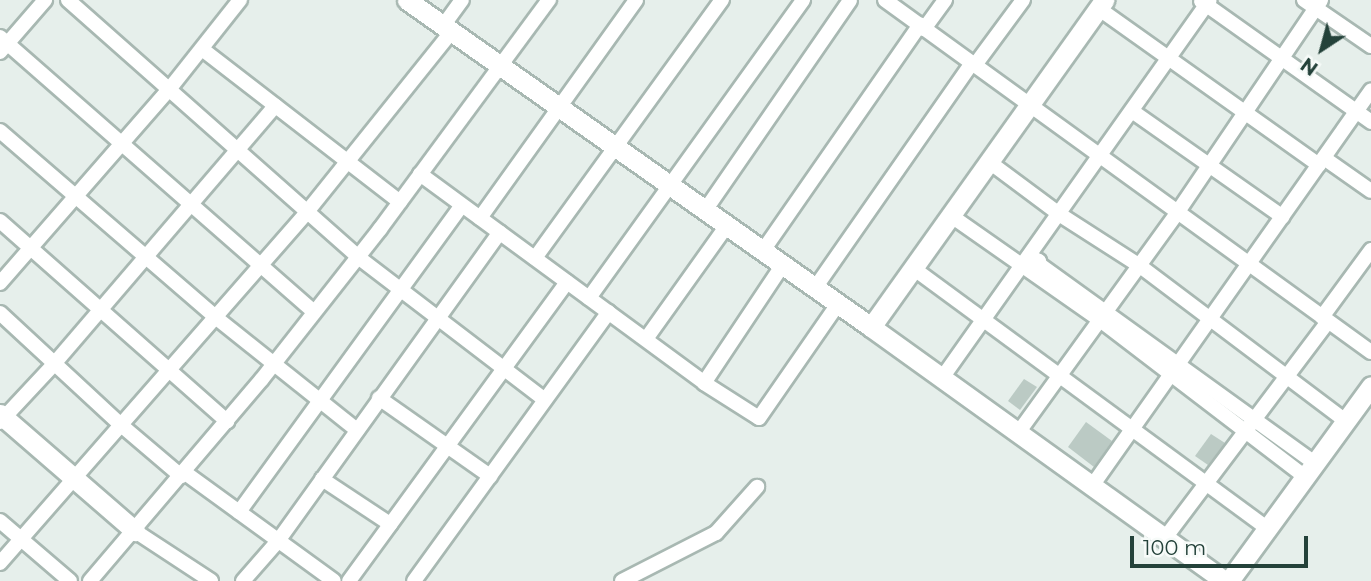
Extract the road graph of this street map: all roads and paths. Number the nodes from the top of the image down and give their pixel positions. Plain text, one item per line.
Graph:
1 (45, 0) edge
2 (68, 0) edge
3 (240, 0) edge
4 (407, 0) edge
5 (462, 0) edge
6 (549, 0) edge
7 (636, 0) edge
8 (722, 0) edge
9 (803, 0) edge
10 (850, 0) edge
11 (886, 0) edge
12 (945, 0) edge
13 (1023, 0) edge
14 (1205, 2) edge
15 (1313, 3) edge
16 (1101, 4) edge
17 (922, 27) junction
18 (447, 29) junction
19 (2, 44) edge
20 (1371, 46) edge
21 (202, 49) junction
22 (1170, 56) junction
23 (1280, 59) junction
24 (973, 64) junction
25 (499, 68) junction
26 (168, 90) junction
27 (1371, 91) edge
28 (1028, 105) junction
29 (275, 106) junction
30 (558, 109) junction
31 (1245, 110) junction
32 (1132, 111) junction
33 (1357, 111) junction
34 (1371, 122) edge
35 (0, 131) edge
36 (123, 142) junction
37 (615, 149) junction
38 (238, 152) junction
39 (1099, 157) junction
40 (988, 161) junction
41 (347, 162) junction
42 (1322, 162) junction
43 (1209, 164) junction
44 (421, 174) junction
45 (668, 187) junction
46 (1371, 191) edge
47 (75, 197) junction
48 (400, 202) junction
49 (192, 205) junction
50 (462, 205) junction
51 (307, 212) junction
52 (704, 212) junction
53 (1177, 213) junction
54 (1059, 214) junction
55 (950, 215) junction
56 (1283, 217) junction
57 (480, 218) junction
58 (0, 221) edge
59 (726, 227) junction
60 (500, 232) junction
61 (31, 248) junction
62 (1371, 250) edge
63 (762, 252) junction
64 (358, 257) junction
65 (146, 258) junction
66 (535, 258) junction
67 (1026, 260) junction
68 (1249, 265) junction
69 (259, 266) junction
70 (782, 266) junction
71 (1140, 266) junction
72 (913, 268) junction
73 (567, 282) junction
74 (0, 284) edge
75 (815, 288) junction
76 (400, 289) junction
77 (589, 298) junction
78 (838, 304) junction
79 (101, 311) junction
80 (314, 312) junction
81 (609, 312) junction
82 (0, 313) edge
83 (214, 316) junction
84 (1103, 316) junction
85 (437, 318) junction
86 (1211, 318) junction
87 (1325, 319) junction
88 (984, 320) junction
89 (871, 327) junction
90 (646, 339) junction
91 (1371, 352) edge
92 (54, 364) junction
93 (273, 365) junction
94 (505, 368) junction
95 (1175, 369) junction
96 (167, 371) junction
97 (1286, 374) junction
98 (1060, 375) junction
99 (942, 378) junction
100 (704, 383) junction
101 (1371, 386) edge
102 (379, 398) junction
103 (318, 400) junction
104 (545, 400) junction
105 (1, 418) edge
106 (227, 421) junction
107 (1346, 421) junction
108 (1250, 424) junction
109 (121, 425) junction
110 (357, 429) junction
111 (1132, 430) junction
112 (1018, 433) junction
113 (447, 446) junction
114 (1310, 470) junction
115 (183, 474) junction
116 (490, 476) junction
117 (75, 479) junction
118 (322, 479) junction
119 (1207, 483) junction
120 (1092, 486) junction
121 (757, 487) dead end
122 (239, 512) junction
123 (0, 521) edge
124 (390, 524) junction
125 (1268, 528) junction
126 (135, 531) junction
127 (1165, 538) junction
128 (21, 539) junction
129 (278, 541) junction
130 (0, 563) edge
131 (70, 581) edge
132 (90, 581) edge
133 (211, 581) edge
134 (243, 581) edge
135 (334, 581) edge
136 (349, 581) edge
137 (414, 581) edge
138 (622, 581) edge
139 (1227, 581) edge

1 - 19 street
2 - 26 street
3 - 21 street
4 - 18 street
5 - 18 street
6 - 25 street
7 - 30 street
8 - 37 street
9 - 45 street
10 - 52 street
11 - 17 street
12 - 17 street
13 - 24 street
14 - 22 street
14 - 23 street
15 - 20 street
15 - 23 street
16 - 22 street
16 - 28 street
17 - 24 street
17 - 63 street
18 - 25 street
18 - 41 street
19 - 36 street
21 - 26 street
21 - 29 street
22 - 31 street
22 - 32 street
23 - 31 street
23 - 33 street
24 - 28 street
24 - 75 street
25 - 30 street
25 - 44 street
26 - 36 street
26 - 38 street
27 - 33 street
28 - 39 street
28 - 40 street
29 - 38 street
29 - 41 street
30 - 37 street
30 - 57 street
31 - 42 street
31 - 43 street
32 - 39 street
32 - 43 street
33 - 34 street
33 - 42 street
35 - 47 street
36 - 47 street
36 - 49 street
37 - 45 street
37 - 66 street
38 - 49 street
38 - 51 street
39 - 53 street
39 - 54 street
40 - 54 street
40 - 55 street
41 - 48 street
41 - 51 street
42 - 46 street
42 - 56 street
43 - 53 street
43 - 56 street
44 - 48 street
44 - 50 street
45 - 52 street
45 - 77 street
47 - 61 street
47 - 65 street
48 - 64 street
49 - 65 street
49 - 69 street
50 - 57 street
50 - 76 street
51 - 64 street
51 - 69 street
52 - 59 street
53 - 68 street
53 - 71 street
54 - 67 street
54 - 71 street
55 - 67 street
55 - 72 street
56 - 68 street
57 - 60 street
58 - 61 street
59 - 63 street
59 - 90 street
60 - 66 street
60 - 85 street
61 - 74 street
61 - 79 street
62 - 87 street
63 - 70 street
64 - 76 street
64 - 80 street
65 - 79 street
65 - 83 street
66 - 73 street
67 - 84 street
67 - 88 street
68 - 86 street
68 - 87 street
69 - 80 street
69 - 83 street
70 - 75 street
70 - 100 street
71 - 84 street
71 - 86 street
72 - 88 street
72 - 89 street
73 - 77 street
73 - 94 street
75 - 78 street
76 - 85 street
76 - 103 street
77 - 81 street
78 - 89 street
78 - 100 street
79 - 92 street
79 - 96 street
80 - 93 street
81 - 90 street
81 - 104 street
82 - 92 street
83 - 93 street
83 - 96 street
84 - 95 street
84 - 98 street
85 - 94 street
85 - 102 street
86 - 95 street
86 - 97 street
87 - 91 street
87 - 97 street
88 - 98 street
88 - 99 street
89 - 99 street
90 - 100 street
92 - 105 street
92 - 109 street
93 - 103 street
93 - 106 street
94 - 104 street
94 - 113 street
95 - 108 street
95 - 111 street
96 - 106 street
96 - 109 street
97 - 107 street
97 - 108 street
98 - 111 street
98 - 112 street
99 - 112 street
101 - 107 street
102 - 110 street
102 - 113 street
103 - 110 street
103 - 122 street
104 - 116 street
105 - 117 street
106 - 115 street
107 - 114 street
108 - 114 street
108 - 119 street
109 - 115 street
109 - 117 street
110 - 118 street
111 - 119 street
111 - 120 street
112 - 120 street
113 - 116 street
113 - 124 street
114 - 125 street
115 - 122 street
115 - 126 street
116 - 137 street
117 - 126 street
117 - 128 street
118 - 124 street
118 - 129 street
119 - 125 street
119 - 127 street
120 - 127 street
121 - 138 street
122 - 129 street
123 - 128 street
124 - 136 street
125 - 139 street
126 - 132 street
126 - 133 street
127 - 139 street
128 - 130 street
128 - 131 street
129 - 134 street
129 - 135 street

